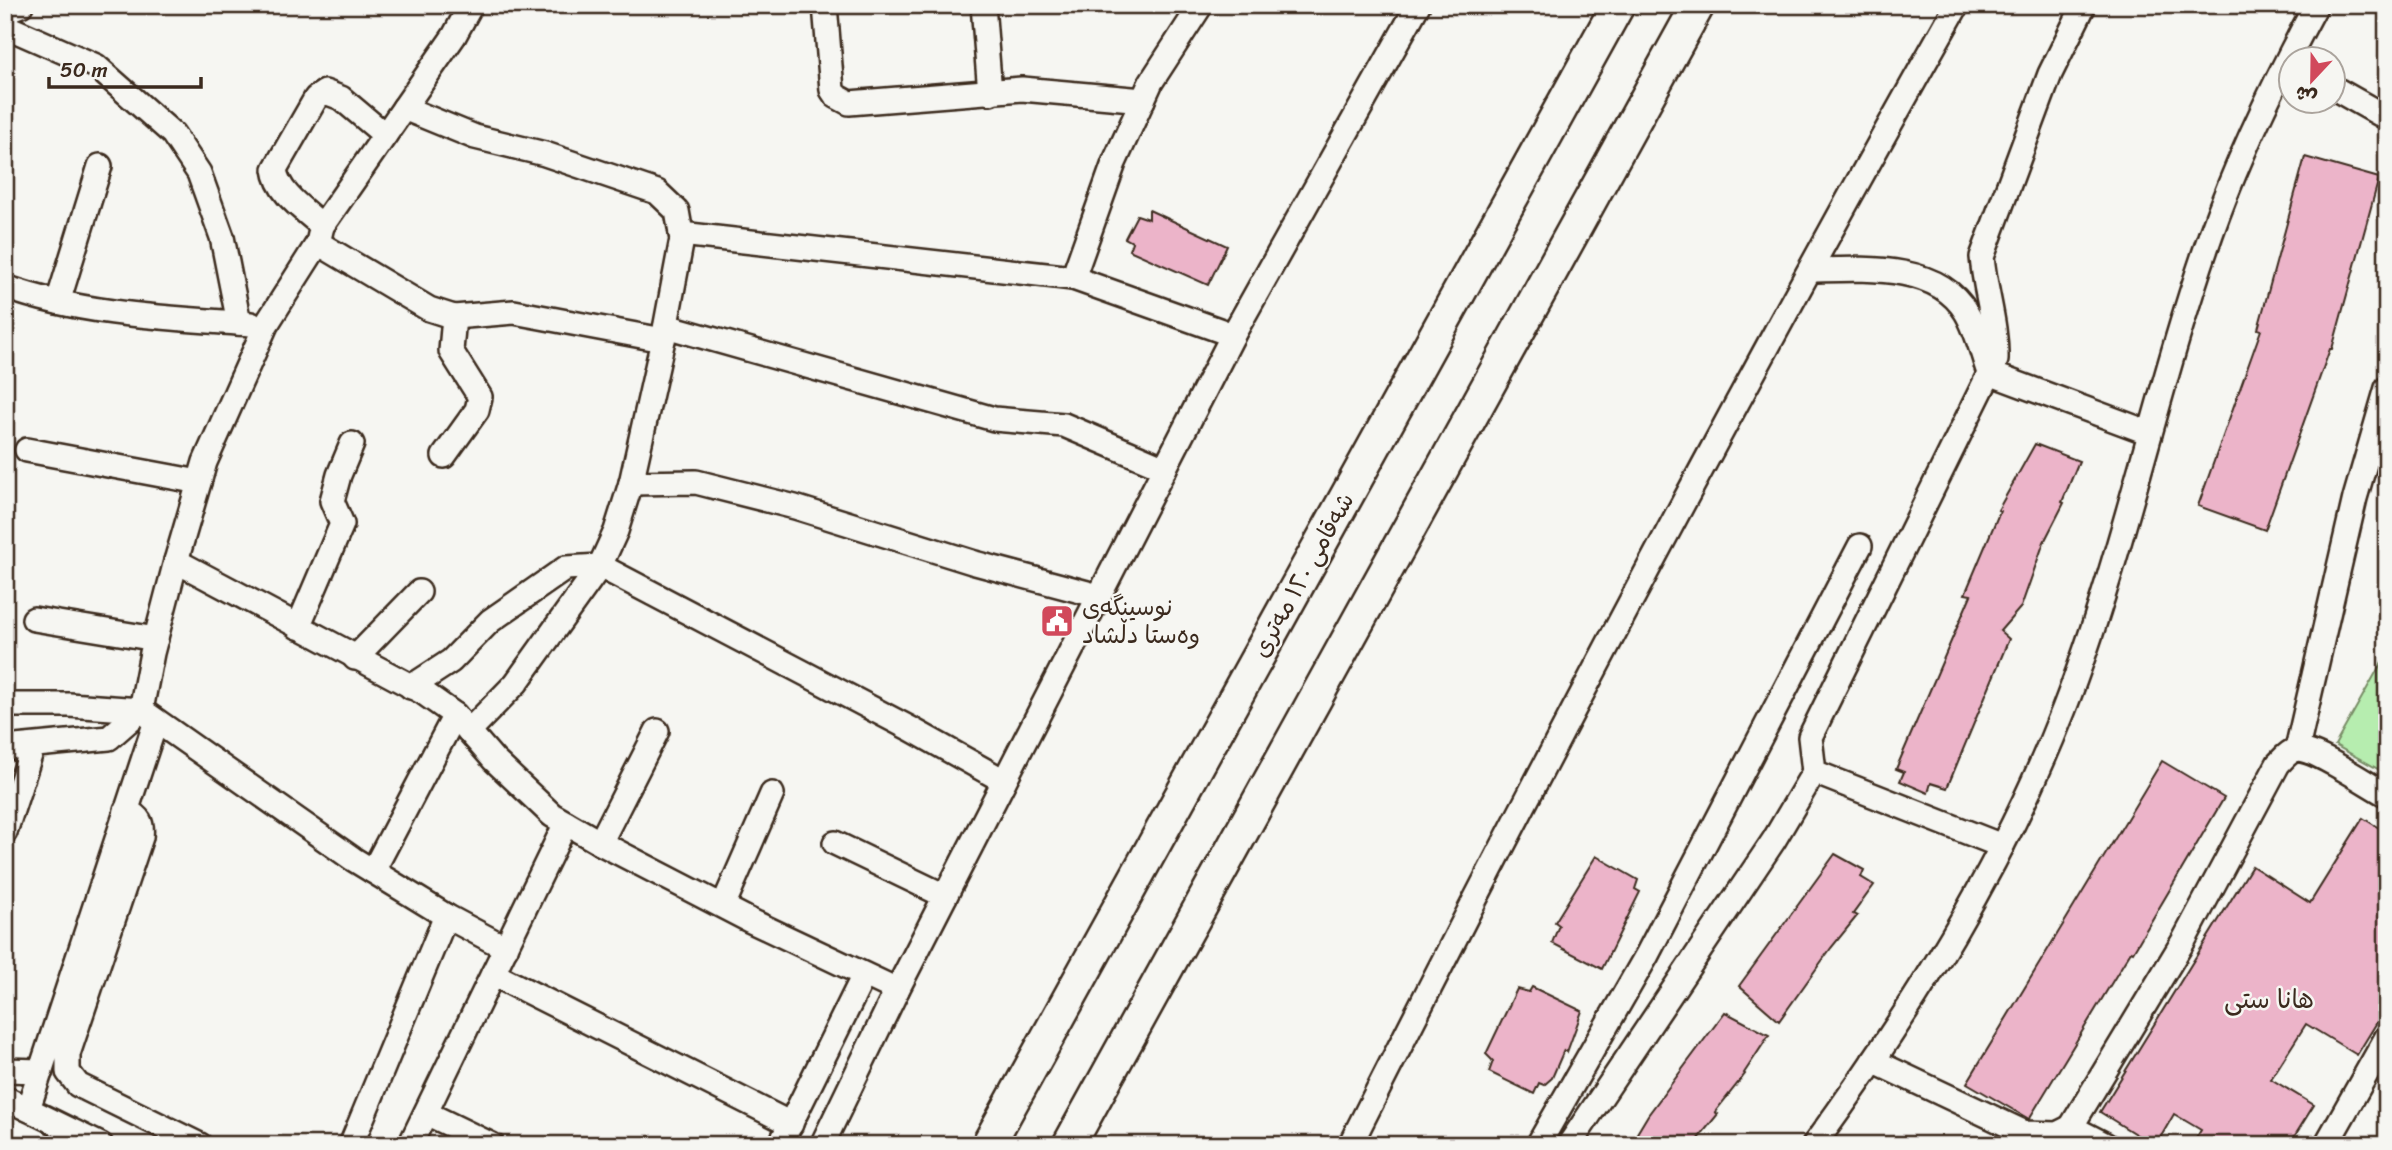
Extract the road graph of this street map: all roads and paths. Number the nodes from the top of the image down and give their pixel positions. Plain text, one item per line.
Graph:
1 (21, 5) edge
2 (471, 5) edge
3 (825, 5) edge
4 (984, 5) edge
5 (1202, 5) edge
6 (1418, 5) edge
7 (1618, 5) edge
8 (1698, 5) edge
9 (1956, 5) edge
10 (2084, 5) edge
11 (2316, 5) edge
12 (5, 11) edge
13 (5, 26) edge
14 (2296, 46) edge
15 (2276, 85) edge
16 (990, 93) junction
17 (2346, 94) edge
18 (1143, 100) junction
19 (404, 108) junction
20 (2387, 118) edge
21 (385, 135) junction
22 (100, 166) dead end
23 (681, 234) junction
24 (320, 235) junction
25 (1811, 270) junction
26 (1073, 278) junction
27 (6, 289) edge
28 (58, 302) junction
29 (454, 317) junction
30 (239, 323) junction
31 (266, 325) junction
32 (664, 333) junction
33 (1233, 335) junction
34 (1989, 373) junction
35 (2387, 388) edge
36 (2150, 433) junction
37 (352, 444) dead end
38 (27, 450) dead end
39 (444, 456) dead end
40 (1165, 468) junction
41 (199, 482) junction
42 (632, 482) junction
43 (1860, 546) dead end
44 (176, 561) junction
45 (600, 566) junction
46 (419, 592) dead end
47 (1099, 596) junction
48 (34, 619) dead end
49 (298, 627) junction
50 (156, 639) junction
51 (355, 658) junction
52 (411, 687) junction
53 (5, 705) edge
54 (148, 715) junction
55 (462, 723) junction
56 (657, 731) dead end
57 (33, 746) junction
58 (5, 748) edge
59 (2297, 749) junction
60 (1814, 772) junction
61 (1004, 781) junction
62 (772, 794) dead end
63 (2387, 795) edge
64 (126, 810) junction
65 (566, 823) junction
66 (5, 832) edge
67 (600, 843) junction
68 (835, 843) dead end
69 (2002, 846) junction
70 (373, 871) junction
71 (945, 896) junction
72 (723, 906) junction
73 (446, 916) junction
74 (506, 948) junction
75 (493, 974) junction
76 (864, 975) junction
77 (897, 990) junction
78 (2387, 1037) edge
79 (1873, 1061) junction
80 (5, 1070) edge
81 (41, 1072) junction
82 (5, 1098) edge
83 (29, 1109) junction
84 (426, 1113) junction
85 (791, 1124) junction
86 (2071, 1127) junction
87 (2098, 1143) edge
88 (101, 1145) edge
89 (200, 1145) edge
90 (351, 1145) edge
91 (410, 1145) edge
92 (492, 1145) edge
93 (780, 1145) edge
94 (822, 1145) edge
95 (988, 1145) edge
96 (1069, 1145) edge
97 (1350, 1145) edge
98 (1538, 1145) edge
99 (1569, 1145) edge
100 (1814, 1145) edge
101 (2326, 1145) edge

1 - 12 street
2 - 19 street
3 - 16 street
4 - 16 street
5 - 18 street
6 - 33 street
7 - 95 highway, شەقامی ١٢٠ مەتری
8 - 96 highway
9 - 25 street
10 - 34 street
11 - 14 street
13 - 30 street
15 - 36 street
16 - 18 street
17 - 20 street
18 - 26 street
19 - 21 street
19 - 23 street
21 - 24 street
21 - 24 street
22 - 28 street
23 - 26 street
23 - 32 street
24 - 29 street
24 - 31 street
25 - 34 street
25 - 97 street
26 - 33 street
27 - 28 street
28 - 30 street
29 - 32 street
29 - 39 street
30 - 31 street
31 - 41 street
32 - 40 street
32 - 42 street
33 - 40 street
34 - 36 street
34 - 60 street
35 - 59 street
36 - 69 street
37 - 49 street
38 - 41 street
40 - 47 street
41 - 44 street
42 - 45 street
42 - 47 street
43 - 98 street
44 - 49 street
44 - 50 street
45 - 52 street
45 - 55 street
45 - 61 street
46 - 51 street
47 - 61 street
48 - 50 street
49 - 51 street
50 - 54 street
51 - 52 street
52 - 55 street
53 - 54 street
54 - 57 street
54 - 64 street
54 - 70 street
55 - 65 street
55 - 70 street
56 - 67 street
57 - 58 street
57 - 66 street
59 - 63 street
59 - 86 street
60 - 69 street
60 - 99 street
61 - 71 street
62 - 72 street
64 - 81 street
64 - 89 street
65 - 67 street
65 - 74 street
67 - 72 street
68 - 71 street
69 - 79 street
70 - 73 street
71 - 77 street
72 - 76 street
73 - 74 street
73 - 90 street
74 - 75 street
75 - 84 street
75 - 85 street
76 - 77 street
76 - 85 street
77 - 94 street
78 - 101 street
79 - 86 street
79 - 100 street
80 - 81 street
81 - 83 street
82 - 83 street
83 - 88 street
84 - 91 street
84 - 92 street
85 - 93 street
86 - 87 street

